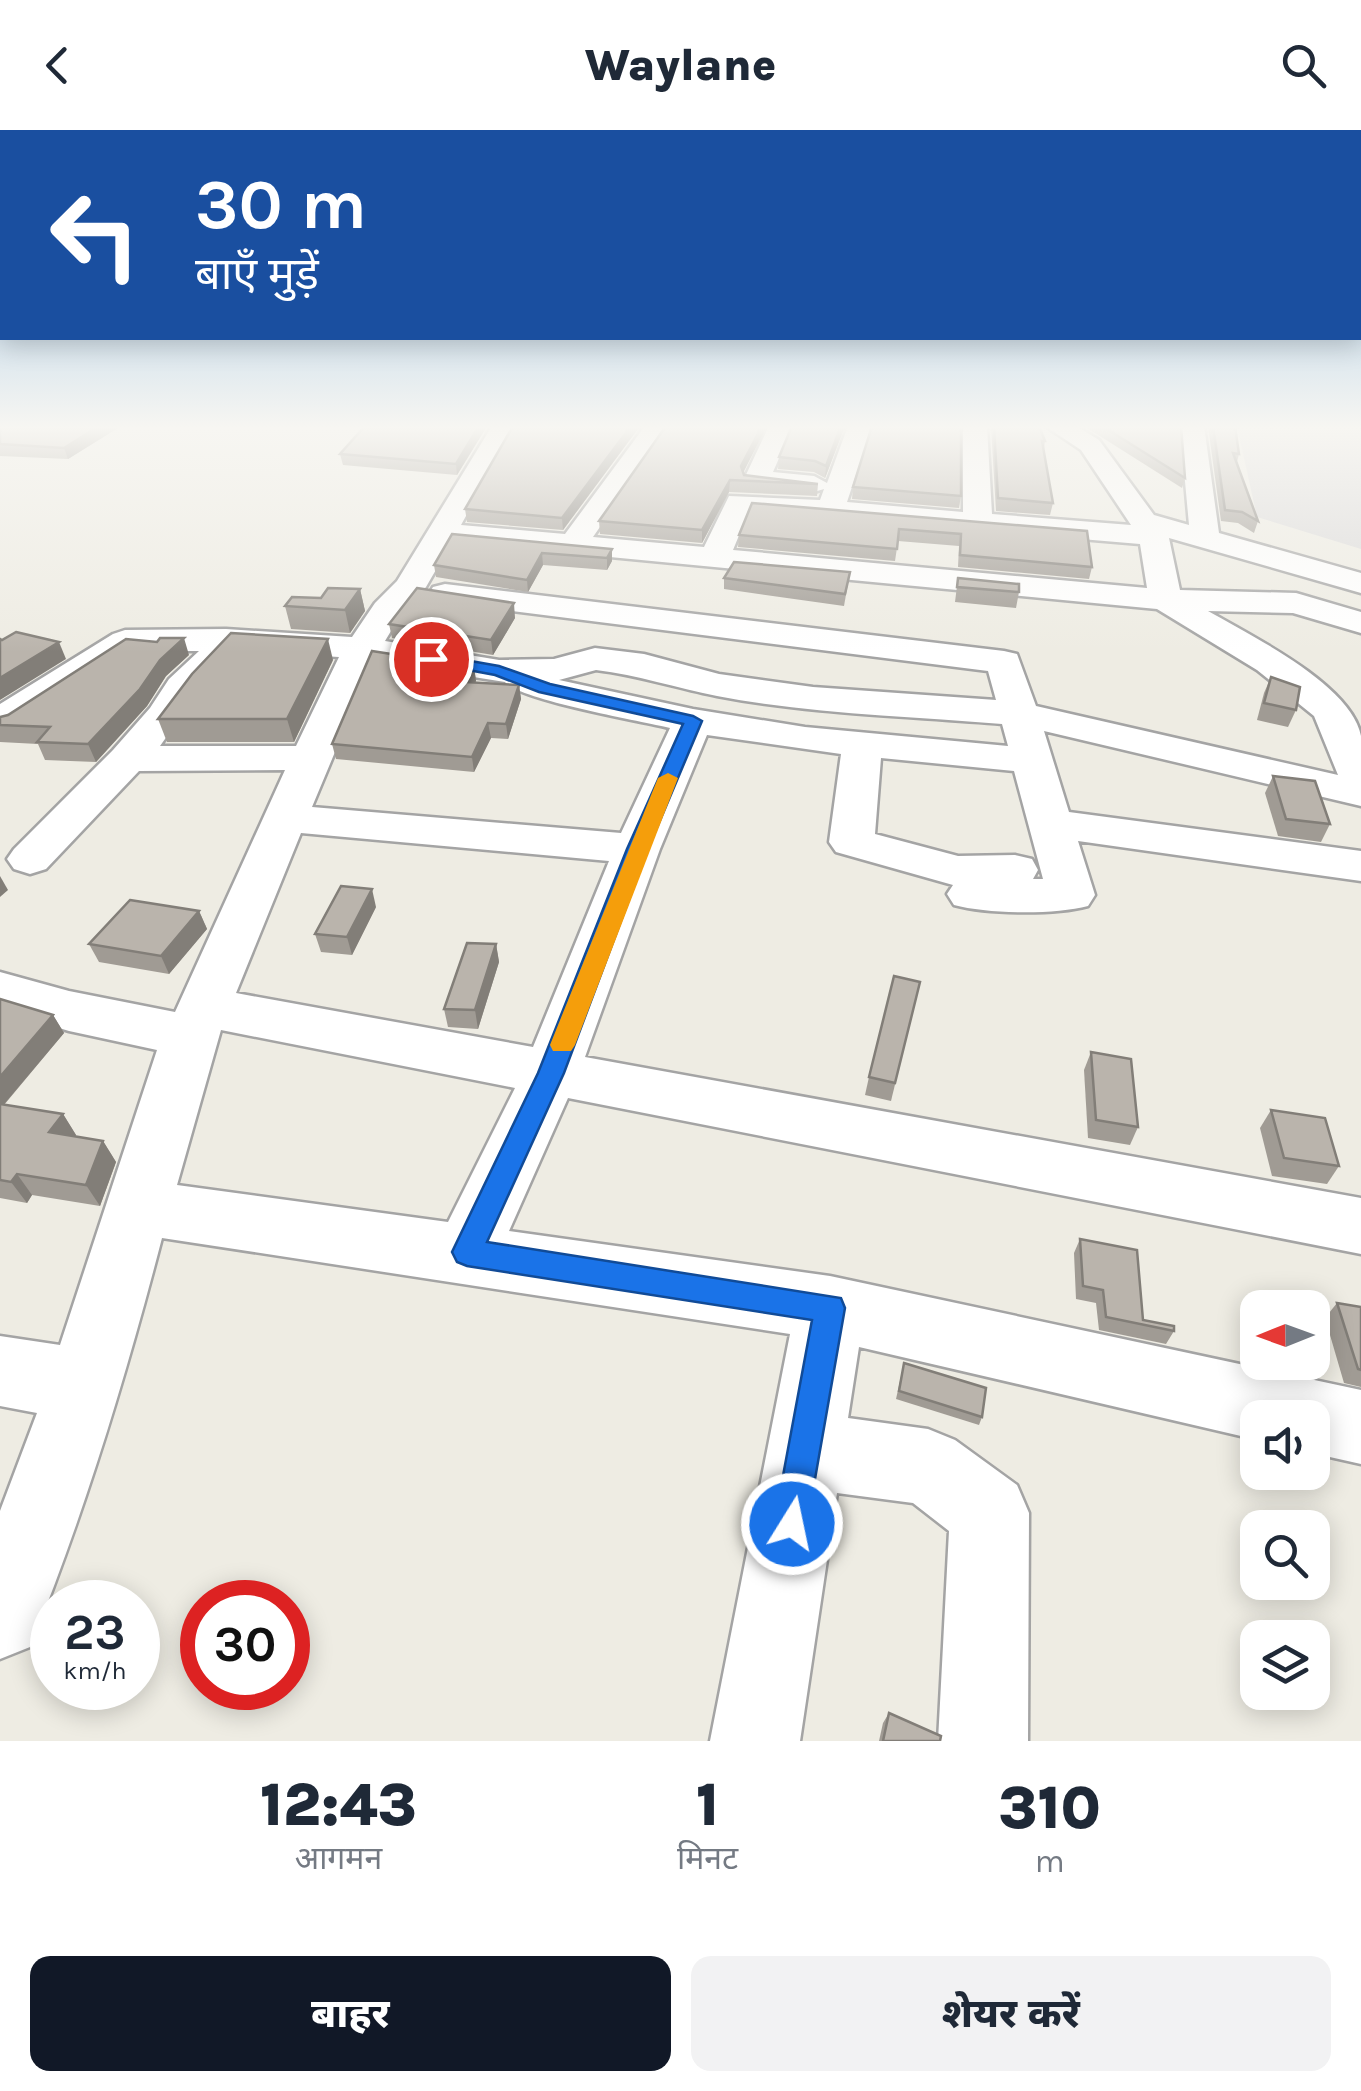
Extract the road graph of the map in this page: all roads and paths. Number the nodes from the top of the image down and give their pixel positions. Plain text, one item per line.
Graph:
1 (461, 501) edge
2 (604, 501) edge
3 (759, 501) edge
4 (855, 501) edge
5 (978, 501) edge
6 (1129, 501) edge
7 (1201, 501) edge
8 (978, 521) junction
9 (1148, 528) junction
10 (443, 532) junction
11 (1205, 538) junction
12 (574, 543) junction
13 (714, 558) junction
14 (1361, 583) edge
15 (410, 587) junction
16 (1165, 600) junction
17 (1361, 622) edge
18 (226, 640) junction
19 (362, 648) junction
20 (499, 671) junction
21 (0, 673) edge
22 (51, 690) junction
23 (1018, 714) junction
24 (0, 721) edge
25 (693, 721) junction
26 (862, 744) junction
27 (312, 758) junction
28 (128, 759) junction
29 (1031, 760) junction
30 (1361, 780) edge
31 (1361, 792) edge
32 (286, 818) junction
33 (1050, 823) junction
34 (637, 849) junction
35 (30, 859) dead end
36 (1361, 866) edge
37 (1063, 870) junction
38 (971, 894) dead end
39 (0, 991) edge
40 (198, 1022) junction
41 (551, 1073) junction
42 (139, 1207) junction
43 (1361, 1226) edge
44 (467, 1252) junction
45 (830, 1308) junction
46 (0, 1371) edge
47 (82, 1385) junction
48 (1361, 1426) edge
49 (805, 1451) junction
50 (0, 1617) edge
51 (755, 1741) edge
52 (983, 1741) edge

1 - 10 street
2 - 12 street
3 - 13 street
4 - 8 street
5 - 8 street
6 - 9 street
7 - 11 street
8 - 9 street
9 - 11 street
9 - 16 street
10 - 12 street
10 - 15 street
11 - 14 street
12 - 13 street
13 - 16 street
15 - 19 street
15 - 23 street
16 - 17 street
16 - 30 street
18 - 19 street
18 - 22 street
18 - 28 street
19 - 20 street
19 - 27 street
20 - 23 street
20 - 25 street
21 - 22 street
22 - 24 street
23 - 29 street
23 - 31 street
25 - 26 street
25 - 34 street
26 - 29 street
26 - 37 street
27 - 28 street
27 - 32 street
28 - 35 street
29 - 33 street
32 - 34 street
32 - 40 street
33 - 36 street
33 - 37 street
34 - 41 street
37 - 38 street
39 - 40 street
40 - 41 street
40 - 42 street
41 - 43 street
41 - 44 street
42 - 44 street
42 - 47 street
44 - 45 street
45 - 48 street
45 - 49 street
46 - 47 street
47 - 50 street
49 - 51 street
49 - 52 street

